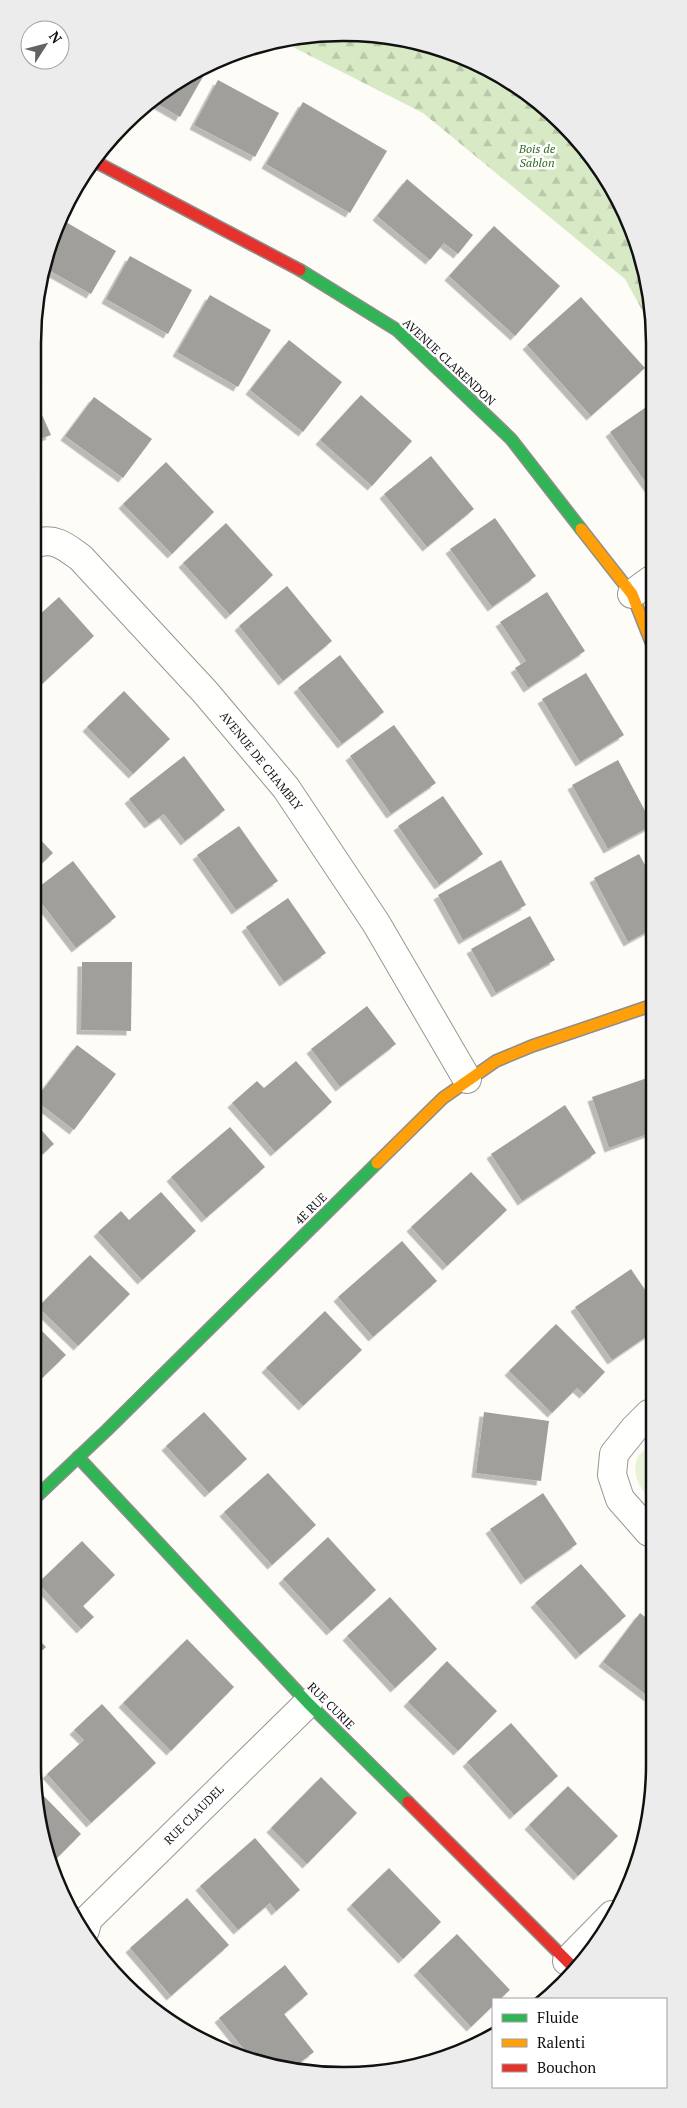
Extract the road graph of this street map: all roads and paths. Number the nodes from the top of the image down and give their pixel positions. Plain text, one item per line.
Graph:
1 (101, 164) edge
2 (41, 542) edge
3 (642, 587) edge
4 (646, 611) edge
5 (646, 1007) edge
6 (467, 1079) junction
7 (646, 1417) edge
8 (78, 1457) junction
9 (41, 1491) edge
10 (646, 1529) edge
11 (308, 1703) junction
12 (87, 1924) edge
13 (570, 1964) edge

1 - 3 street, AVENUE CLARENDON
2 - 6 street, AVENUE DE CHAMBLY
3 - 4 street, AVENUE CLARENDON
5 - 6 street, 4E RUE
6 - 8 street, 4E RUE
7 - 10 street
8 - 9 street, 4E RUE
8 - 11 street, RUE CURIE
11 - 12 street, RUE CLAUDEL
11 - 13 street, RUE CURIE

